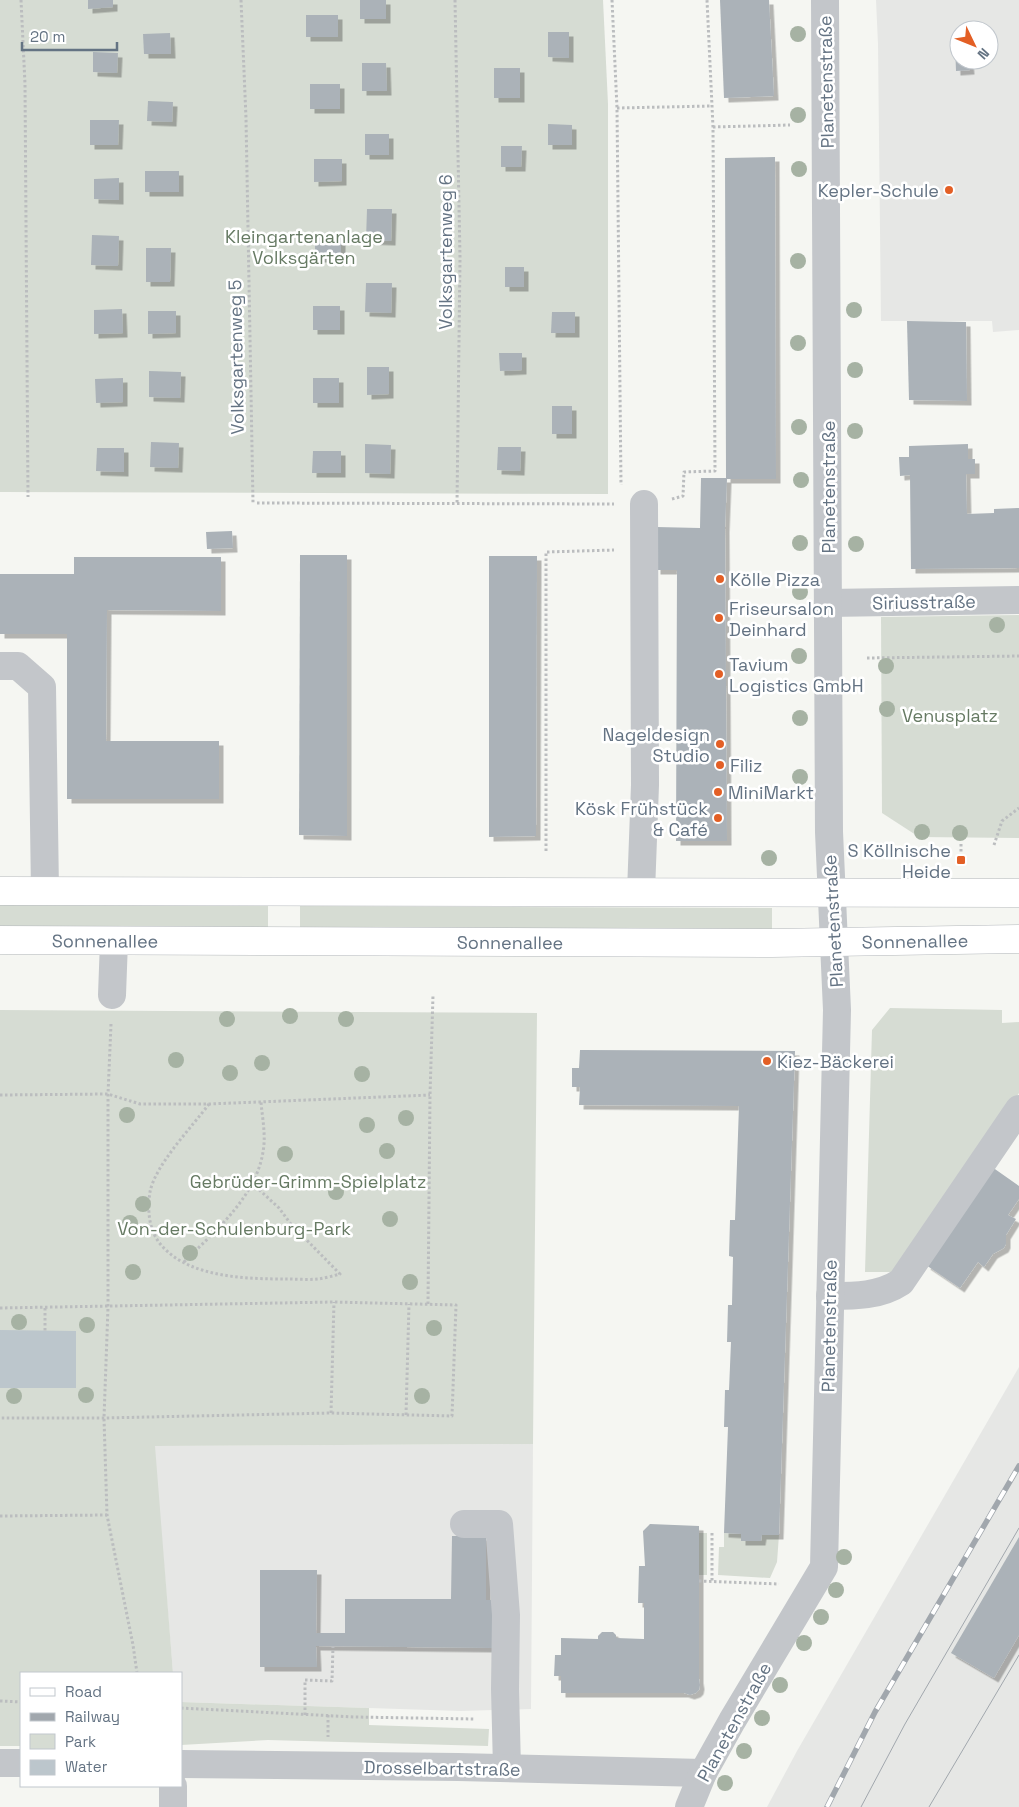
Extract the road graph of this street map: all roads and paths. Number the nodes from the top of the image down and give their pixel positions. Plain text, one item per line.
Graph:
1 (21, 0) edge
2 (241, 0) edge
3 (455, 0) edge
4 (612, 0) edge
5 (707, 0) edge
6 (825, 0) edge
7 (712, 106) junction
8 (617, 108) junction
9 (790, 125) dead end
10 (713, 127) junction
11 (683, 496) dead end
12 (28, 497) dead end
13 (629, 500) junction
14 (457, 504) junction
15 (644, 550) junction
16 (1019, 600) edge
17 (828, 603) junction
18 (1019, 656) edge
19 (867, 658) dead end
20 (0, 666) edge
21 (1019, 808) edge
22 (961, 844) dead end
23 (994, 845) dead end
24 (546, 851) dead end
25 (961, 860) dead end
26 (0, 890) edge
27 (45, 891) junction
28 (641, 892) junction
29 (832, 892) junction
30 (1019, 893) edge
31 (1019, 939) edge
32 (0, 940) edge
33 (114, 941) junction
34 (835, 942) junction
35 (112, 995) joint
36 (433, 995) dead end
37 (108, 1094) junction
38 (0, 1095) edge
39 (430, 1095) junction
40 (262, 1102) junction
41 (209, 1104) junction
42 (1019, 1110) edge
43 (253, 1184) junction
44 (184, 1262) junction
45 (830, 1296) junction
46 (334, 1302) junction
47 (409, 1304) junction
48 (428, 1304) junction
49 (108, 1307) junction
50 (0, 1308) edge
51 (45, 1308) junction
52 (45, 1330) dead end
53 (331, 1413) junction
54 (406, 1415) junction
55 (0, 1418) edge
56 (104, 1418) junction
57 (106, 1515) junction
58 (0, 1516) edge
59 (464, 1524) dead end
60 (712, 1533) dead end
61 (699, 1581) dead end
62 (712, 1581) junction
63 (780, 1584) dead end
64 (333, 1646) dead end
65 (137, 1672) edge
66 (0, 1701) edge
67 (20, 1702) edge
68 (182, 1708) edge
69 (305, 1714) junction
70 (506, 1720) junction
71 (0, 1763) edge
72 (20, 1763) edge
73 (182, 1764) edge
74 (507, 1768) junction
75 (703, 1773) junction
76 (173, 1787) edge
77 (173, 1807) edge
78 (689, 1807) edge

1 - 12 path
2 - 14 path, Volksgartenweg 5
3 - 14 path, Volksgartenweg 6
4 - 8 path
5 - 7 path
6 - 17 street, Planetenstraße
7 - 8 path
7 - 10 path
8 - 13 path
9 - 10 path
10 - 11 path
13 - 14 path
13 - 15 street
15 - 24 path
15 - 28 street
16 - 17 street, Siriusstraße
17 - 29 street, Planetenstraße
18 - 19 path
20 - 27 street
21 - 23 path
22 - 25 path
26 - 27 main road
27 - 28 main road
28 - 29 main road
29 - 30 main road
29 - 34 street, Planetenstraße
31 - 34 main road, Sonnenallee
32 - 33 main road, Sonnenallee
33 - 34 main road, Sonnenallee
33 - 35 street
34 - 45 street, Planetenstraße
35 - 37 path
36 - 39 path
37 - 38 path
37 - 41 path
37 - 49 path
39 - 40 path
39 - 48 path
40 - 41 path
40 - 43 path
41 - 44 path
42 - 45 street
43 - 44 path
43 - 44 path
45 - 75 street, Planetenstraße
46 - 47 path
46 - 49 path
46 - 53 path
47 - 48 path
47 - 54 path
48 - 54 path
49 - 51 path
49 - 56 path
50 - 51 path
51 - 52 path
53 - 54 path
53 - 56 path
55 - 56 path
56 - 57 path
57 - 58 path
57 - 65 path
59 - 70 street
60 - 62 path
61 - 62 path
62 - 63 path
64 - 69 path
66 - 67 path
68 - 69 path
69 - 70 path
70 - 74 street
71 - 72 street
73 - 74 street, Drosselbartstraße
74 - 75 street, Drosselbartstraße
75 - 78 street, Planetenstraße
76 - 77 street

